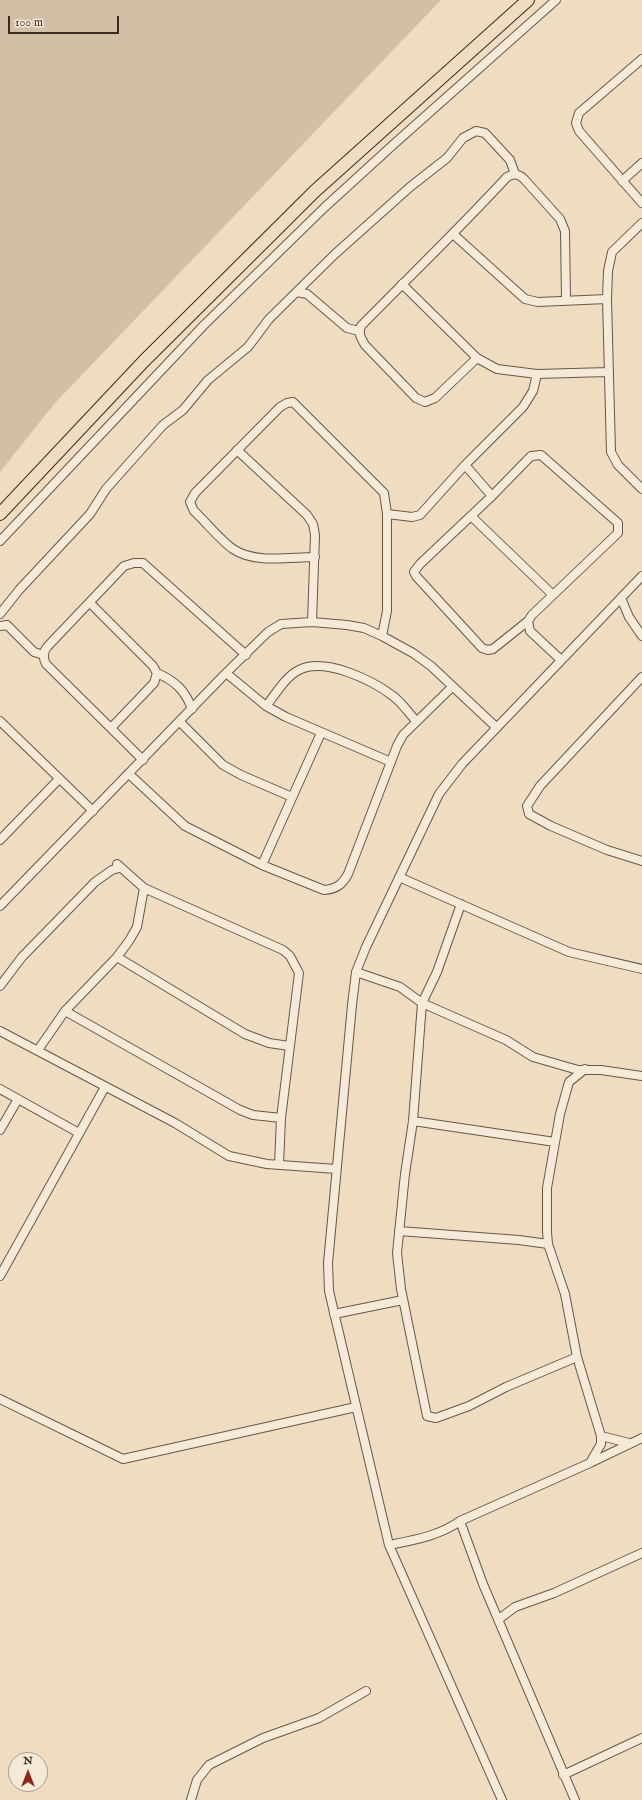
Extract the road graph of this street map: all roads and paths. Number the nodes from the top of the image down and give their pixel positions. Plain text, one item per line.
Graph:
1 (528, 0) edge
2 (556, 0) edge
3 (642, 59) edge
4 (642, 163) edge
5 (515, 174) junction
6 (622, 181) junction
7 (642, 203) edge
8 (642, 223) edge
9 (453, 234) junction
10 (402, 284) junction
11 (297, 292) junction
12 (607, 299) junction
13 (566, 300) junction
14 (359, 331) junction
15 (477, 358) junction
16 (608, 372) junction
17 (538, 374) junction
18 (237, 450) junction
19 (465, 465) junction
20 (642, 489) edge
21 (492, 496) junction
22 (0, 514) edge
23 (387, 514) junction
24 (472, 516) junction
25 (0, 540) edge
26 (315, 557) junction
27 (642, 576) edge
28 (553, 595) junction
29 (621, 598) junction
30 (90, 603) junction
31 (0, 614) edge
32 (528, 621) junction
33 (312, 622) junction
34 (0, 626) edge
35 (382, 636) junction
36 (642, 636) edge
37 (246, 655) junction
38 (44, 656) junction
39 (561, 660) junction
40 (156, 673) junction
41 (226, 673) junction
42 (642, 677) edge
43 (452, 687) junction
44 (266, 706) junction
45 (192, 709) junction
46 (0, 721) edge
47 (416, 721) junction
48 (180, 722) junction
49 (496, 727) junction
50 (111, 728) junction
51 (321, 733) junction
52 (143, 760) junction
53 (391, 762) junction
54 (129, 774) junction
55 (58, 779) junction
56 (292, 797) junction
57 (93, 811) junction
58 (0, 840) edge
59 (642, 861) edge
60 (262, 865) junction
61 (399, 878) junction
62 (144, 888) junction
63 (461, 904) junction
64 (0, 906) edge
65 (117, 957) junction
66 (642, 969) edge
67 (356, 972) junction
68 (0, 986) edge
69 (422, 1003) junction
70 (65, 1011) junction
71 (0, 1030) edge
72 (289, 1046) junction
73 (38, 1050) junction
74 (561, 1065) junction
75 (585, 1069) junction
76 (642, 1076) edge
77 (569, 1082) junction
78 (105, 1087) junction
79 (0, 1090) edge
80 (18, 1099) junction
81 (281, 1118) junction
82 (413, 1121) junction
83 (0, 1130) edge
84 (79, 1133) junction
85 (555, 1142) junction
86 (279, 1165) junction
87 (336, 1168) junction
88 (399, 1231) junction
89 (548, 1244) junction
90 (0, 1276) edge
91 (403, 1300) junction
92 (334, 1314) junction
93 (577, 1358) junction
94 (0, 1399) edge
95 (356, 1407) junction
96 (601, 1436) junction
97 (642, 1438) edge
98 (629, 1443) junction
99 (590, 1463) junction
100 (460, 1521) junction
101 (389, 1545) junction
102 (641, 1555) edge
103 (499, 1619) junction
104 (366, 1691) dead end
105 (642, 1738) edge
106 (563, 1775) junction
107 (191, 1800) edge
108 (502, 1800) edge
109 (575, 1800) edge

1 - 22 highway
2 - 25 street
3 - 6 street
4 - 6 street
5 - 9 street
5 - 11 street
5 - 13 street
6 - 7 street
8 - 12 street
9 - 10 street
9 - 13 street
10 - 14 street
10 - 15 street
11 - 14 street
11 - 31 street
12 - 13 street
12 - 16 street
14 - 15 street
15 - 17 street
16 - 17 street
16 - 20 street
17 - 19 street
18 - 23 street
18 - 26 street
18 - 26 street
19 - 21 street
19 - 23 street
21 - 24 street
21 - 28 street
23 - 35 street
24 - 28 street
24 - 32 street
26 - 33 street
27 - 29 street
28 - 32 street
29 - 36 street
29 - 39 street
30 - 37 street
30 - 38 street
30 - 40 street
32 - 39 street
33 - 35 street
33 - 37 street
34 - 38 street
35 - 43 street
37 - 41 street
38 - 50 street
39 - 49 street
40 - 45 street
40 - 50 street
41 - 44 street
41 - 45 street
42 - 59 street
43 - 47 street
43 - 49 street
44 - 47 street
44 - 51 street
45 - 48 street
46 - 55 street
47 - 53 street
48 - 52 street
48 - 56 street
49 - 61 street
50 - 52 street
51 - 53 street
51 - 56 street
52 - 54 street
53 - 60 street
54 - 57 street
54 - 60 street
55 - 57 street
55 - 58 street
56 - 60 street
57 - 64 street
61 - 63 street
61 - 67 street
62 - 65 street
62 - 68 street
62 - 72 street
63 - 66 street
63 - 69 street
65 - 70 street
65 - 72 street
67 - 69 street
67 - 87 street
69 - 74 street
69 - 82 street
70 - 73 street
70 - 81 street
71 - 73 street
72 - 81 street
73 - 78 street
74 - 75 street
74 - 77 street
75 - 76 street
75 - 77 street
77 - 85 street
78 - 84 street
78 - 86 street
79 - 80 street
80 - 83 street
80 - 84 street
81 - 86 street
82 - 85 street
82 - 88 street
84 - 90 street
85 - 89 street
86 - 87 street
87 - 92 street
88 - 89 street
88 - 91 street
89 - 93 street
91 - 92 street
91 - 93 street
92 - 95 street
93 - 96 street
94 - 95 street
95 - 101 street
96 - 98 street
96 - 99 street
97 - 98 street
98 - 99 street
99 - 100 street
100 - 101 street
100 - 103 street
101 - 108 street
102 - 103 street
103 - 106 street
104 - 107 street
105 - 106 street
106 - 109 street

